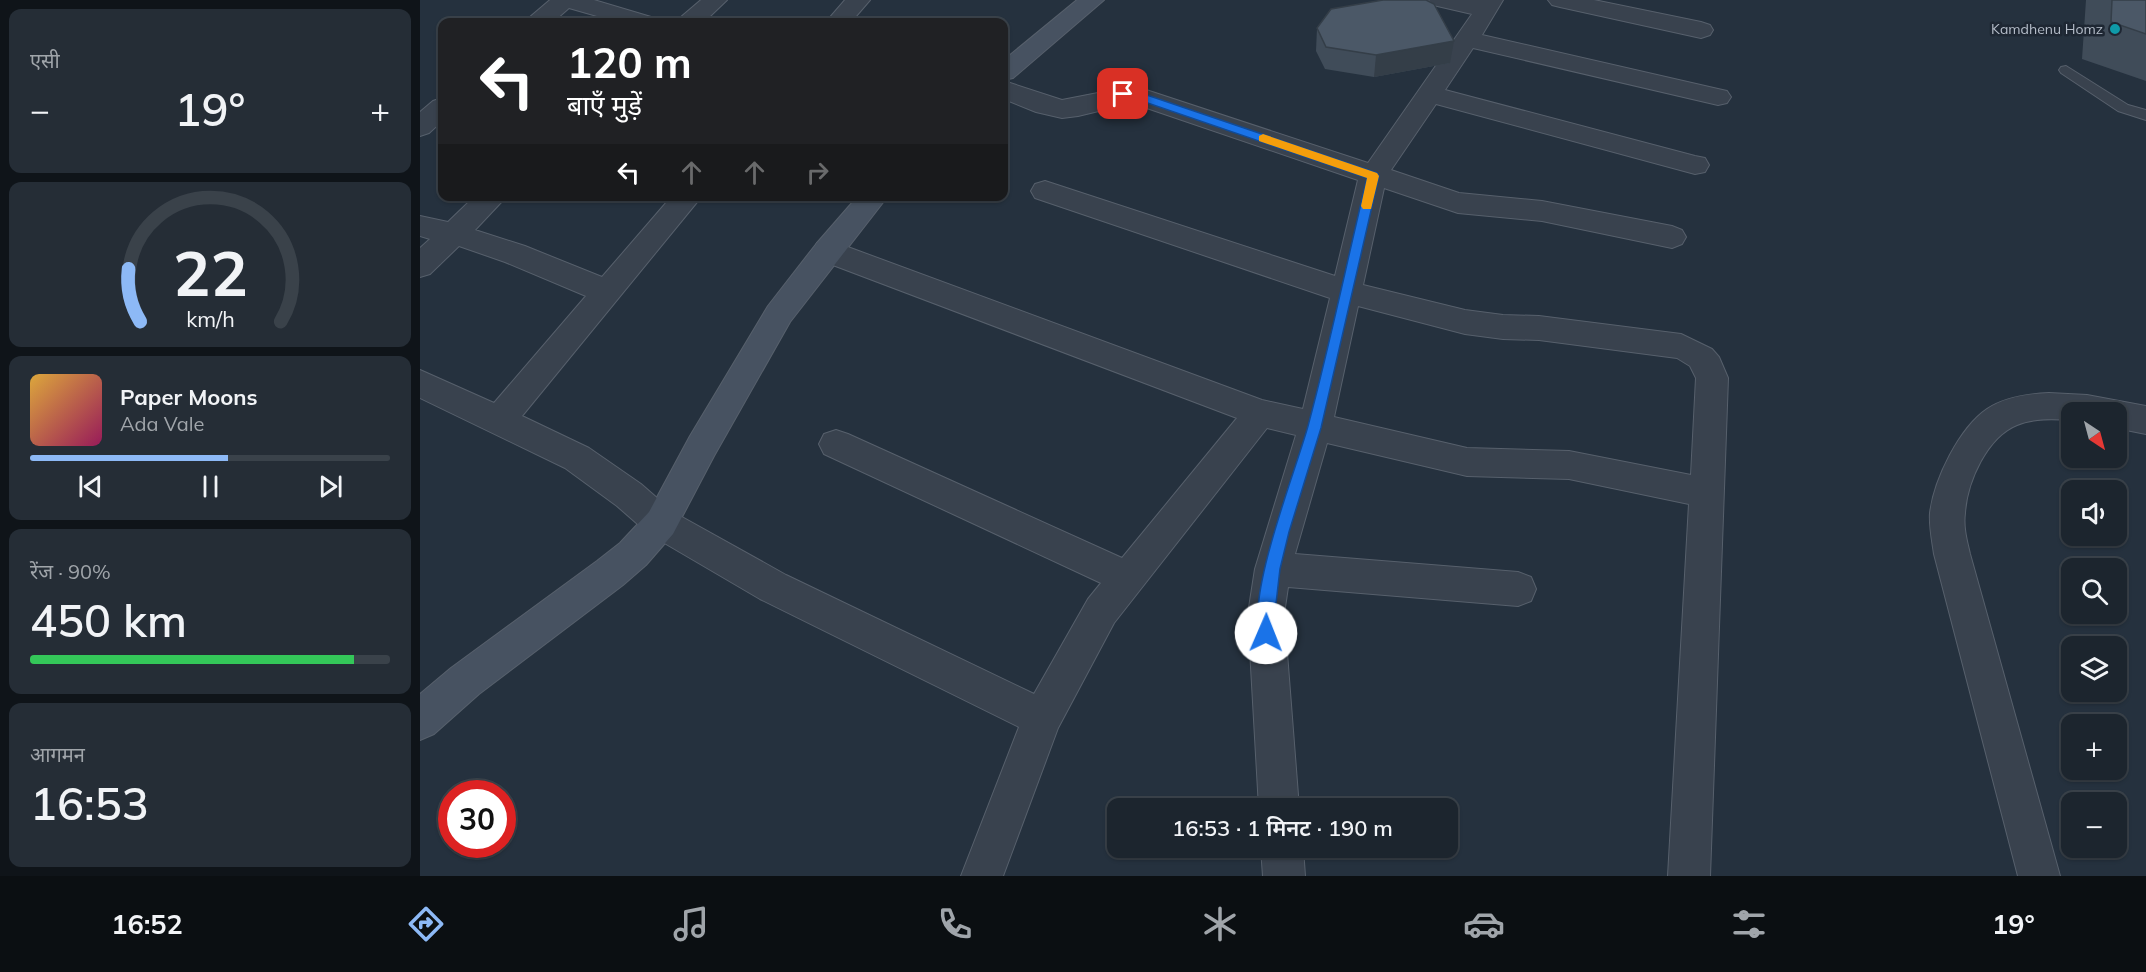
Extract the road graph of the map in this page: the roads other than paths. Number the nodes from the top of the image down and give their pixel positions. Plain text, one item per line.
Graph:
1 (564, 0) edge
2 (569, 0) edge
3 (715, 0) edge
4 (858, 0) edge
5 (1092, 0) edge
6 (1441, 0) edge
7 (1560, 0) edge
8 (1489, 5) edge
9 (544, 18) edge
10 (629, 18) edge
11 (695, 18) edge
12 (844, 18) edge
13 (1701, 30) dead end
14 (1467, 39) junction
15 (1008, 70) edge
16 (2066, 70) dead end
17 (1008, 75) edge
18 (1429, 94) junction
19 (1718, 98) dead end
20 (438, 111) edge
21 (2146, 115) edge
22 (420, 127) edge
23 (1695, 165) dead end
24 (1373, 176) junction
25 (1045, 191) dead end
26 (488, 201) edge
27 (684, 201) edge
28 (870, 201) edge
29 (420, 226) edge
30 (454, 232) junction
31 (1672, 237) dead end
32 (827, 251) junction
33 (420, 266) edge
34 (607, 292) junction
35 (1347, 292) junction
36 (420, 383) edge
37 (2061, 406) edge
38 (1260, 413) junction
39 (2127, 416) edge
40 (499, 420) junction
41 (2146, 420) edge
42 (1315, 428) junction
43 (836, 444) dead end
44 (1707, 493) junction
45 (645, 509) junction
46 (1273, 569) junction
47 (1127, 578) junction
48 (1518, 589) dead end
49 (1042, 718) junction
50 (420, 720) edge
51 (1278, 798) edge
52 (1283, 858) edge
53 (982, 876) edge
54 (1284, 876) edge
55 (1689, 876) edge
56 (2039, 876) edge

1 - 9 street
2 - 10 street
3 - 11 street
4 - 12 street
5 - 15 street
6 - 8 street
7 - 13 street
8 - 14 street
14 - 18 street
14 - 19 street
16 - 21 lane
17 - 24 street
18 - 23 street
18 - 24 street
20 - 22 street
24 - 31 street
24 - 35 street
25 - 35 street
26 - 30 street
27 - 34 street
28 - 32 street
29 - 30 street
30 - 33 street
30 - 34 street
32 - 38 street
32 - 45 street
34 - 40 street
35 - 42 street
35 - 44 street
36 - 40 street
37 - 56 street
38 - 42 street
38 - 47 street
39 - 41 street
40 - 45 street
42 - 44 street
42 - 46 street
43 - 47 street
44 - 55 street
45 - 49 street
45 - 50 street
46 - 48 street
46 - 51 street
47 - 49 street
49 - 53 street
52 - 54 street

